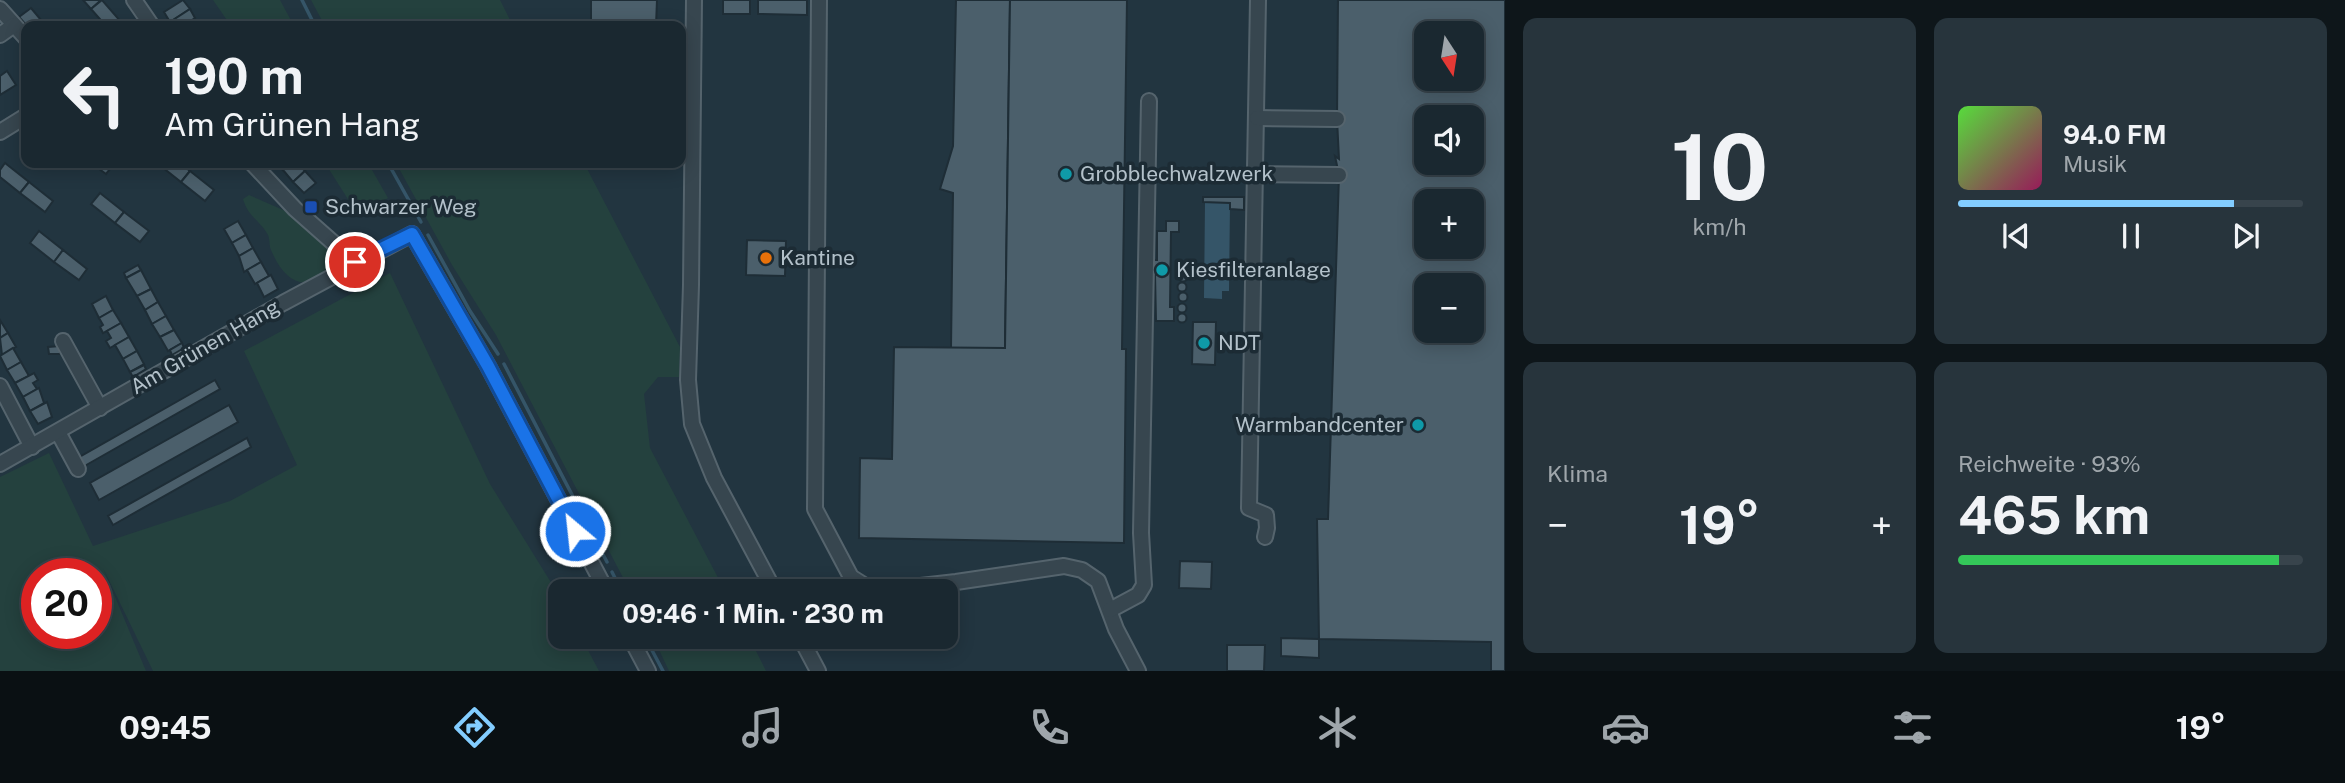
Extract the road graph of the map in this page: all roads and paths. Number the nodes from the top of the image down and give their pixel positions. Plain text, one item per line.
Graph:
1 (134, 0) edge
2 (694, 0) edge
3 (819, 0) edge
4 (1258, 0) edge
5 (0, 9) edge
6 (149, 21) edge
7 (14, 25) junction
8 (21, 33) edge
9 (0, 35) edge
10 (1149, 101) dead end
11 (1257, 118) junction
12 (21, 119) edge
13 (1337, 119) dead end
14 (0, 132) edge
15 (257, 168) edge
16 (1256, 174) junction
17 (1339, 175) dead end
18 (355, 262) junction
19 (63, 341) dead end
20 (0, 386) edge
21 (100, 408) junction
22 (58, 432) junction
23 (32, 447) junction
24 (0, 464) edge
25 (78, 469) dead end
26 (1265, 537) dead end
27 (600, 579) edge
28 (768, 579) edge
29 (1110, 610) junction
30 (636, 649) edge
31 (806, 649) edge
32 (648, 671) edge
33 (818, 671) edge
34 (1138, 671) edge

1 - 6 street
2 - 28 street
3 - 29 street
4 - 11 street
5 - 7 street
7 - 8 street
7 - 9 street
10 - 29 street
11 - 13 street
11 - 16 street
12 - 14 street
15 - 18 street
16 - 17 street
16 - 26 street
18 - 21 street, Am Grünen Hang
18 - 27 street, Am Grünen Hang
19 - 21 street
20 - 23 street
21 - 22 street, Am Grünen Hang
22 - 23 street, Am Grünen Hang
22 - 25 street
23 - 24 street, Am Grünen Hang
29 - 34 street
30 - 32 street
31 - 33 street

